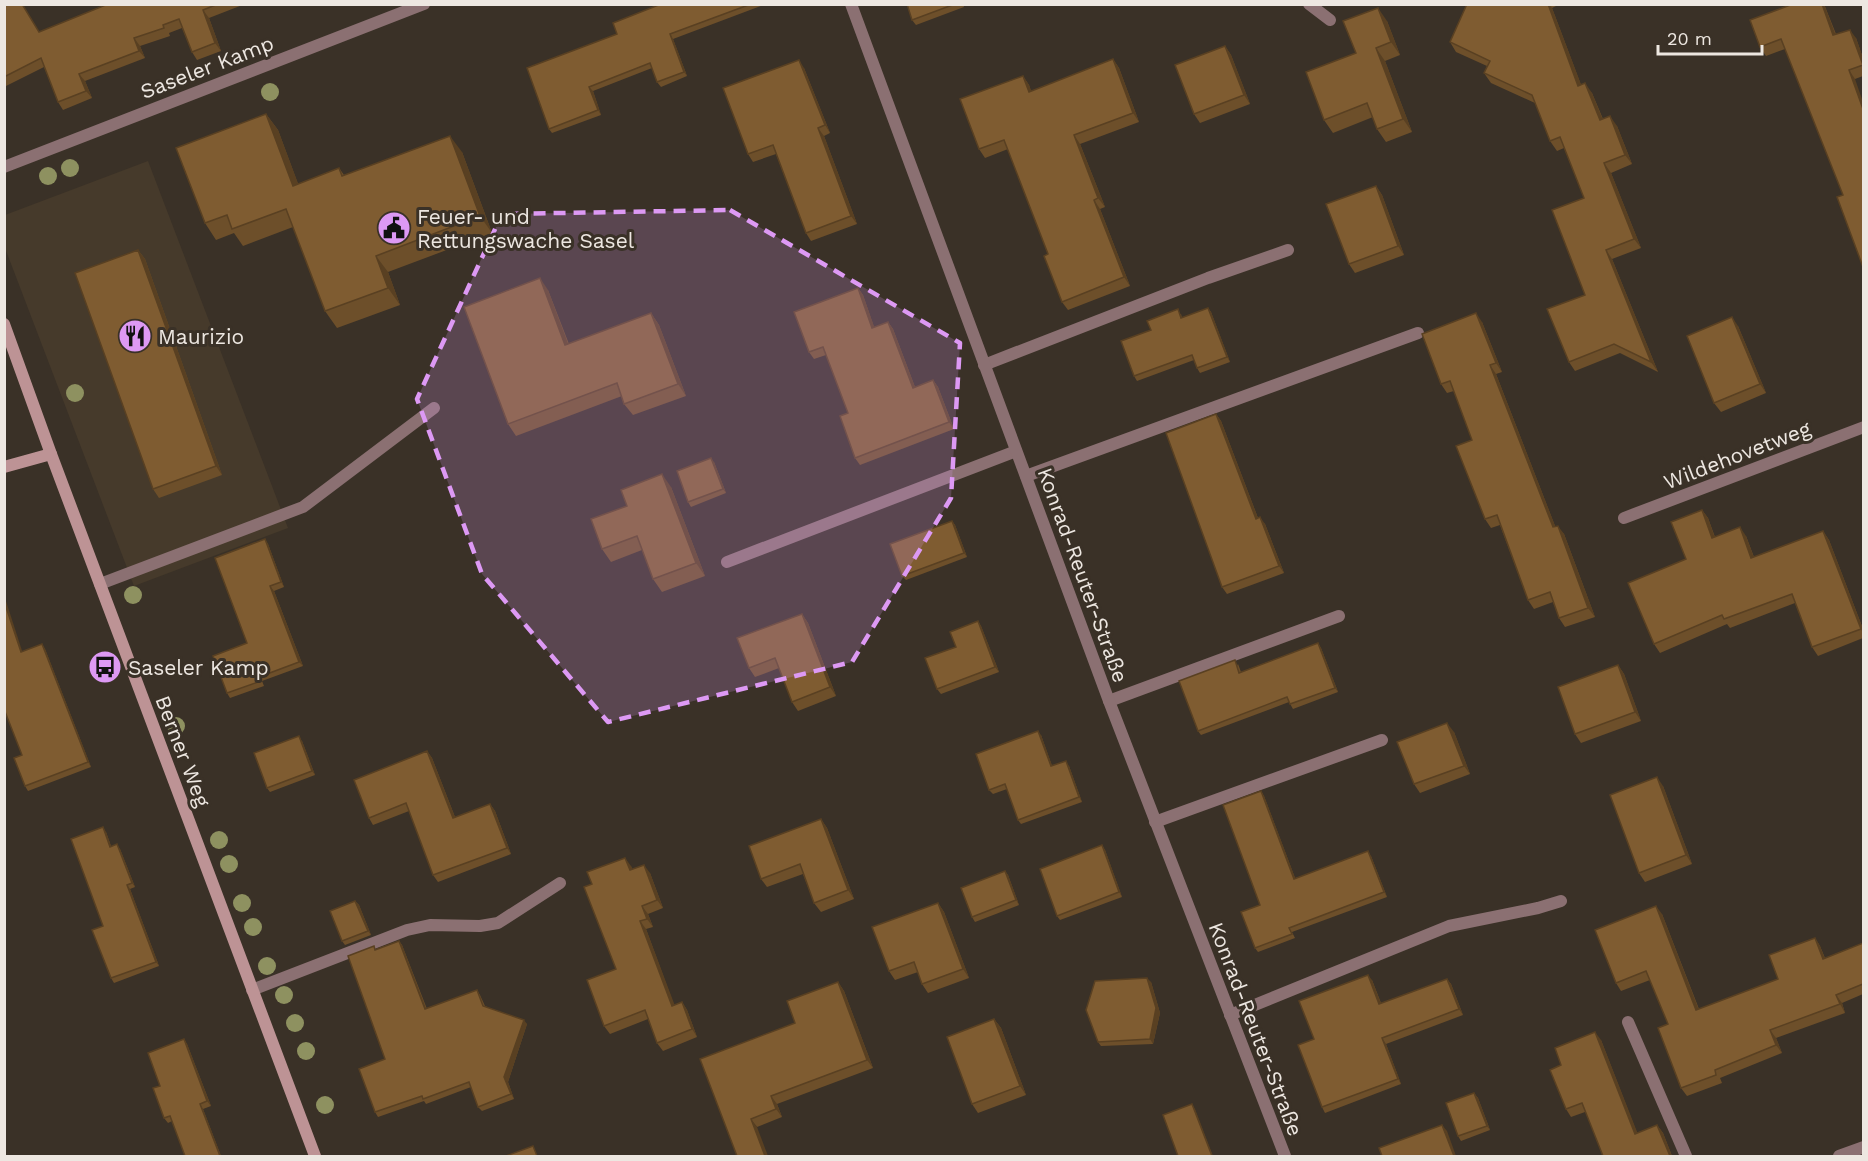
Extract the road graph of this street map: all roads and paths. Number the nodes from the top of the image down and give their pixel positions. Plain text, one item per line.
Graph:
1 (424, 4) edge
2 (851, 4) edge
3 (1309, 4) edge
4 (1330, 20) dead end
5 (4, 167) edge
6 (1288, 250) dead end
7 (4, 324) edge
8 (1418, 333) dead end
9 (984, 365) junction
10 (434, 408) dead end
11 (1863, 427) edge
12 (1016, 451) junction
13 (51, 454) junction
14 (4, 467) edge
15 (1026, 476) junction
16 (1624, 518) dead end
17 (727, 562) dead end
18 (100, 584) junction
19 (1339, 616) dead end
20 (1109, 701) junction
21 (1382, 740) dead end
22 (1155, 822) junction
23 (560, 883) dead end
24 (1561, 901) dead end
25 (252, 990) junction
26 (1230, 1015) junction
27 (1628, 1022) dead end
28 (1863, 1147) edge
29 (315, 1156) edge
30 (1285, 1156) edge
31 (1686, 1156) edge
32 (1839, 1156) edge

1 - 5 street, Saseler Kamp
2 - 9 street, Konrad-Reuter-Straße
3 - 4 street
6 - 9 street
7 - 13 street, Berner Weg
8 - 15 street
9 - 12 street, Konrad-Reuter-Straße
10 - 18 street
11 - 16 street, Wildehovetweg
12 - 15 street, Konrad-Reuter-Straße
12 - 17 street
13 - 14 street
13 - 18 street, Berner Weg
15 - 20 street, Konrad-Reuter-Straße
18 - 25 street, Berner Weg
19 - 20 street
20 - 22 street, Konrad-Reuter-Straße
21 - 22 street
22 - 26 street, Konrad-Reuter-Straße
23 - 25 street
24 - 26 street
25 - 29 street, Berner Weg
26 - 30 street, Konrad-Reuter-Straße
27 - 31 street
28 - 32 street

